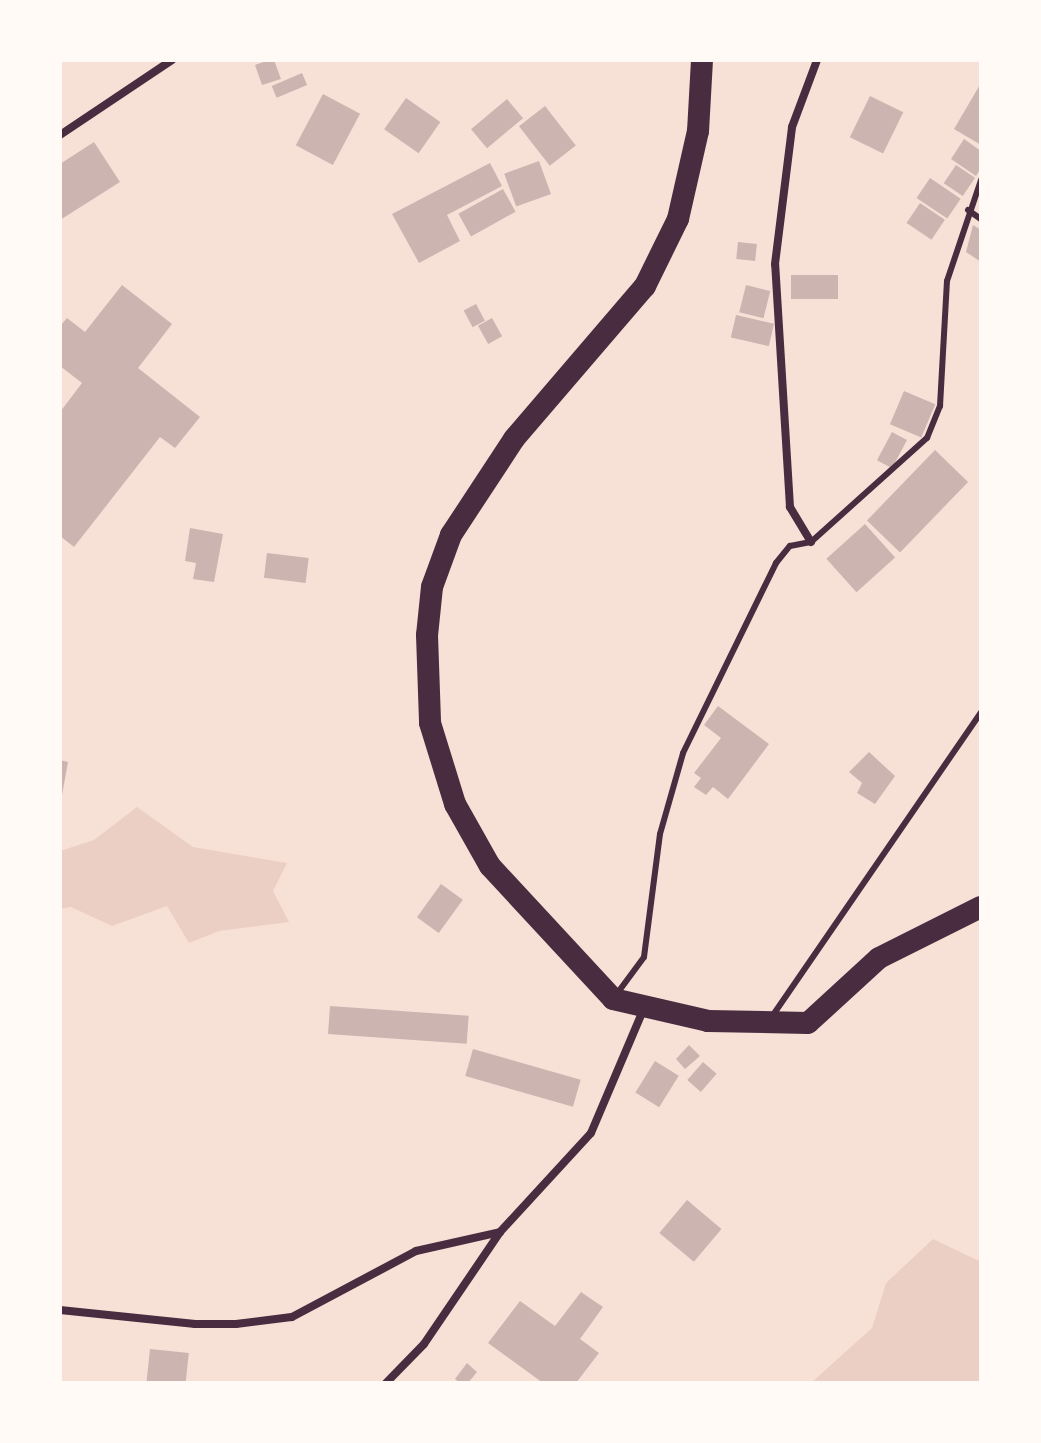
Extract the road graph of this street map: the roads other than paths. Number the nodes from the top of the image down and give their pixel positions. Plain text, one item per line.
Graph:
1 (172, 60) edge
2 (702, 60) edge
3 (817, 60) edge
4 (60, 135) edge
5 (981, 180) edge
6 (968, 210) junction
7 (981, 219) edge
8 (811, 542) junction
9 (981, 712) edge
10 (981, 907) edge
11 (613, 999) junction
12 (644, 1008) junction
13 (768, 1024) junction
14 (500, 1232) junction
15 (60, 1310) edge
16 (386, 1383) edge

1 - 4 street
2 - 11 highway
3 - 8 street
5 - 6 lane
6 - 7 lane
6 - 8 lane
8 - 11 lane
9 - 13 lane
10 - 13 highway
11 - 12 highway
12 - 13 highway
12 - 14 street
14 - 15 street
14 - 16 street

